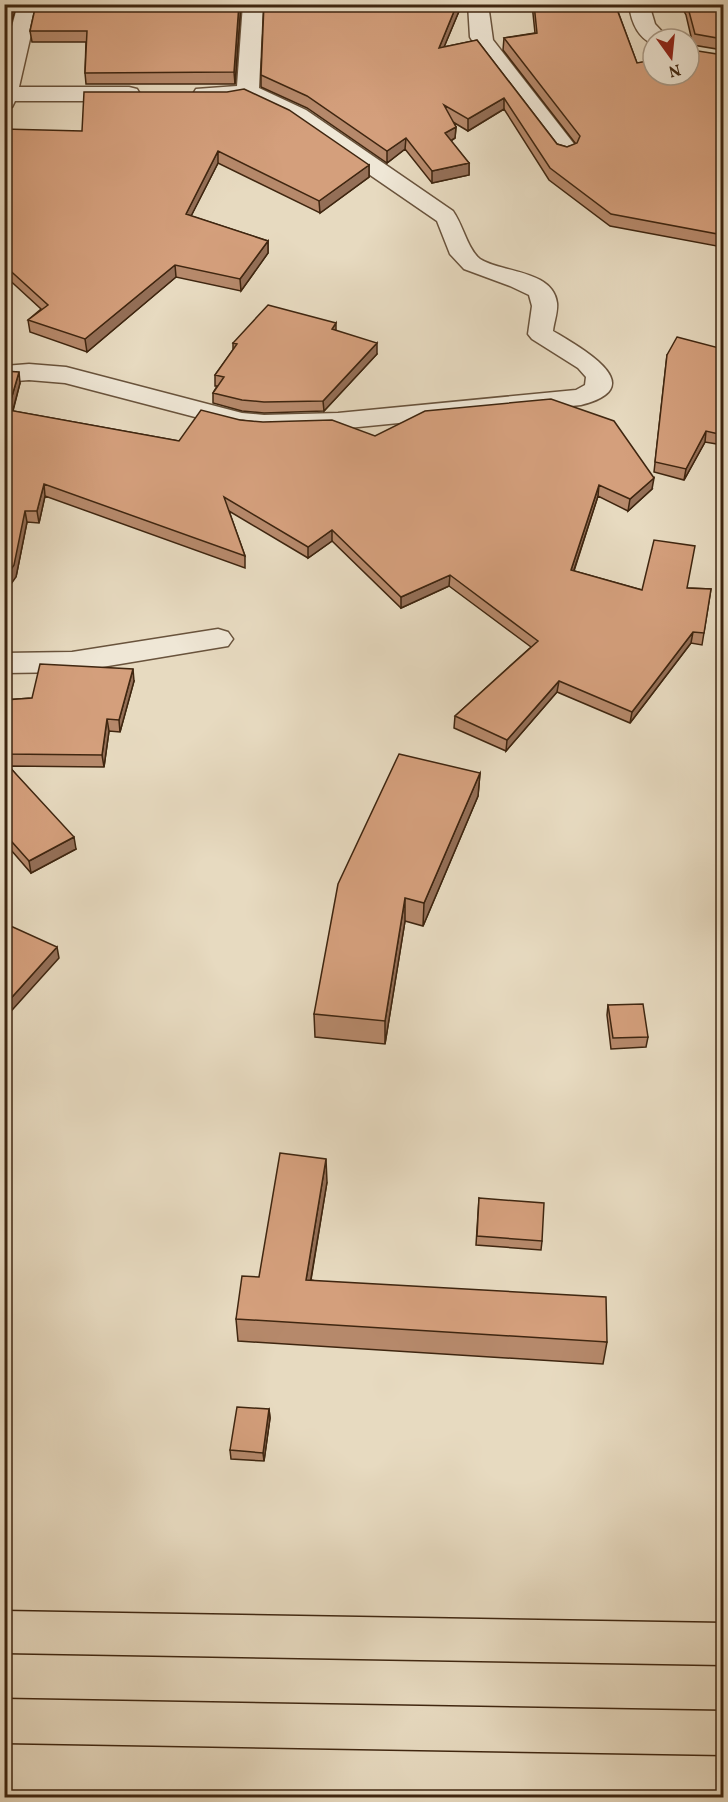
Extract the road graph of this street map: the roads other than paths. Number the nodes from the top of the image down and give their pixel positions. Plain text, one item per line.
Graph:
1 (28, 4) edge
2 (254, 4) edge
3 (478, 4) edge
4 (639, 4) edge
5 (645, 27) edge
6 (248, 91) junction
7 (146, 94) edge
8 (181, 94) edge
9 (5, 97) edge
10 (566, 149) edge
11 (4, 374) edge
12 (218, 639) dead end
13 (4, 663) edge
14 (4, 1632) edge
15 (723, 1644) edge
16 (4, 1721) edge
17 (723, 1733) edge

1 - 9 street
2 - 6 street
3 - 10 street
4 - 5 street
6 - 8 street
6 - 11 street
7 - 9 street
12 - 13 street
14 - 15 highway
16 - 17 highway

